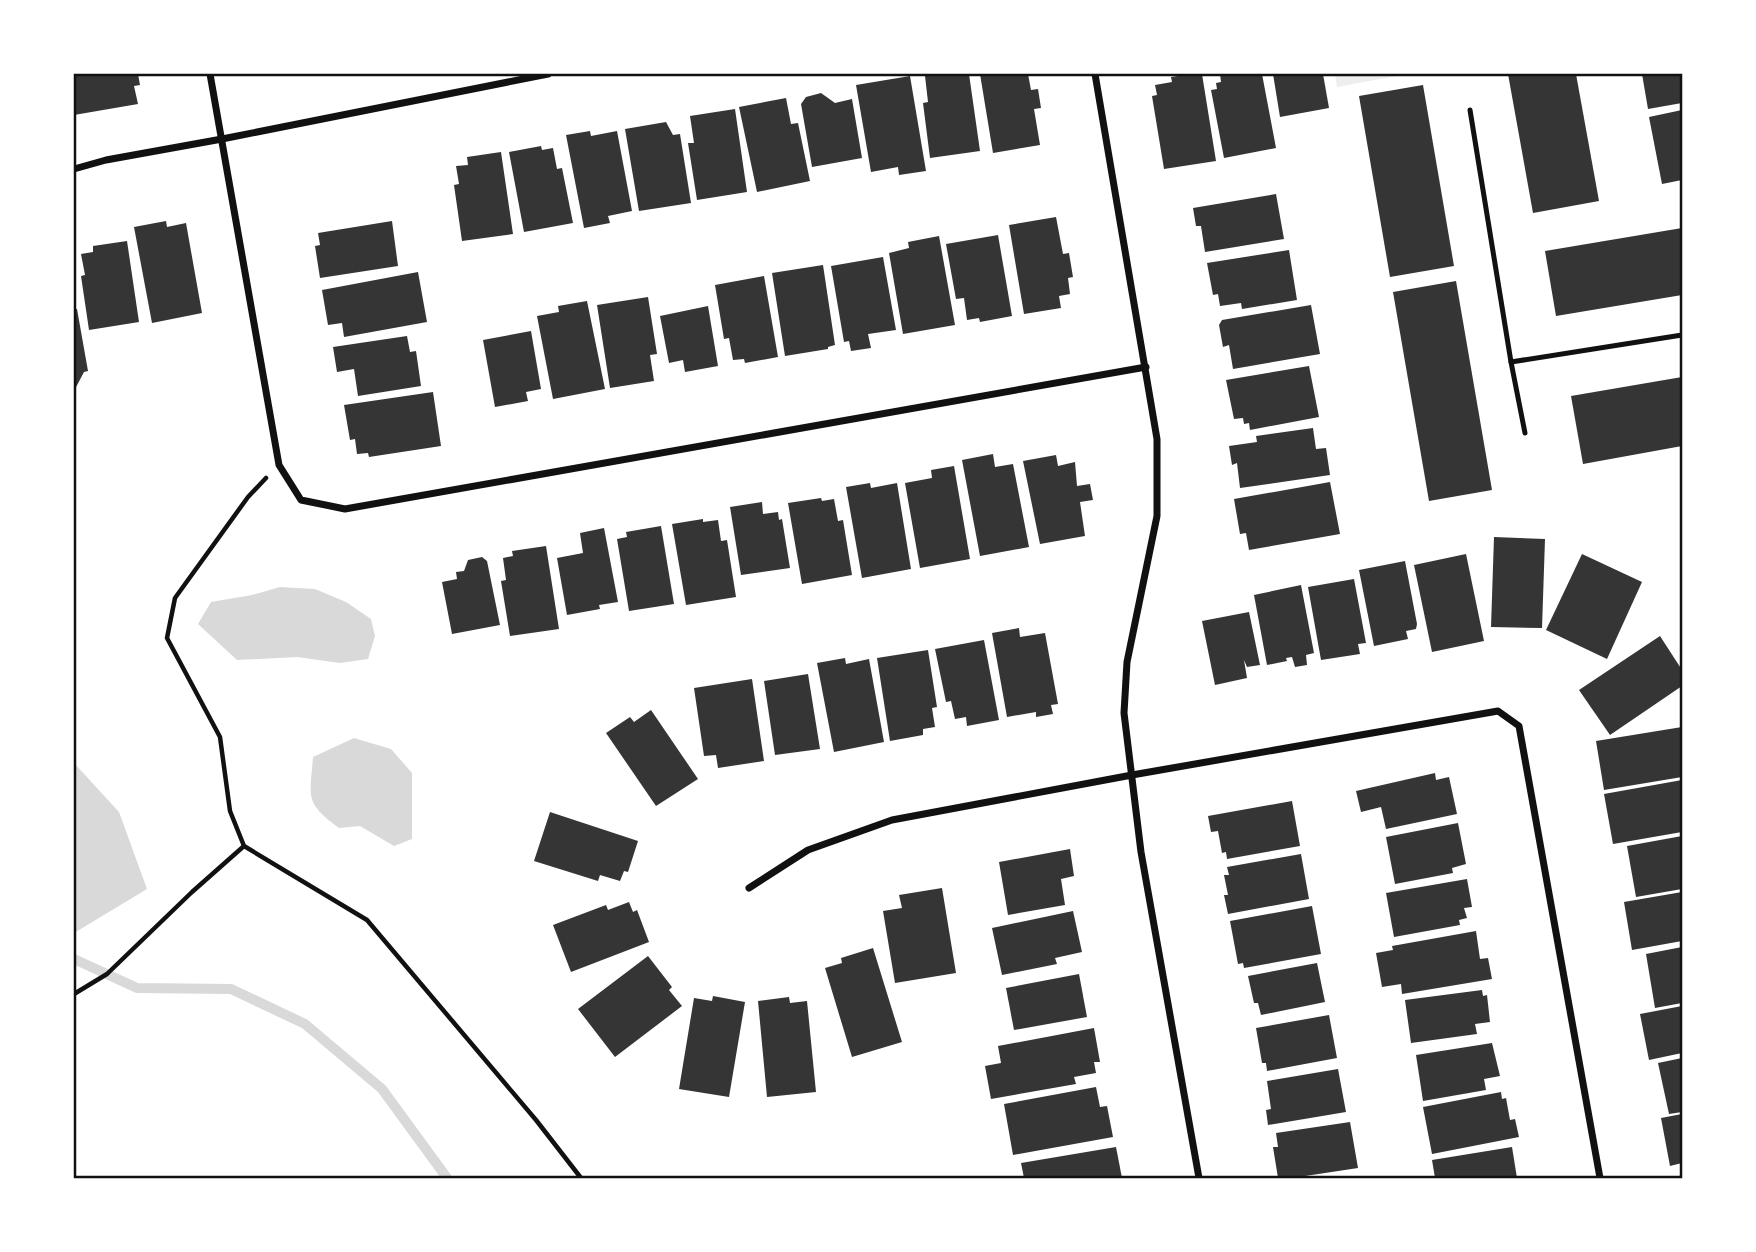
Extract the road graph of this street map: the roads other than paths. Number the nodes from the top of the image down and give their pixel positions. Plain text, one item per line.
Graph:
1 (210, 74) edge
2 (548, 74) edge
3 (1095, 74) edge
4 (1470, 110) dead end
5 (222, 139) junction
6 (74, 169) edge
7 (1682, 335) edge
8 (1511, 362) junction
9 (1146, 367) junction
10 (1525, 433) dead end
11 (1132, 775) junction
12 (749, 888) dead end
13 (1199, 1178) edge
14 (1600, 1178) edge

1 - 5 street
2 - 5 street
3 - 9 street
4 - 8 lane
5 - 6 street
5 - 9 street
7 - 8 lane
8 - 10 lane
9 - 11 street
11 - 12 street
11 - 13 street
11 - 14 street

